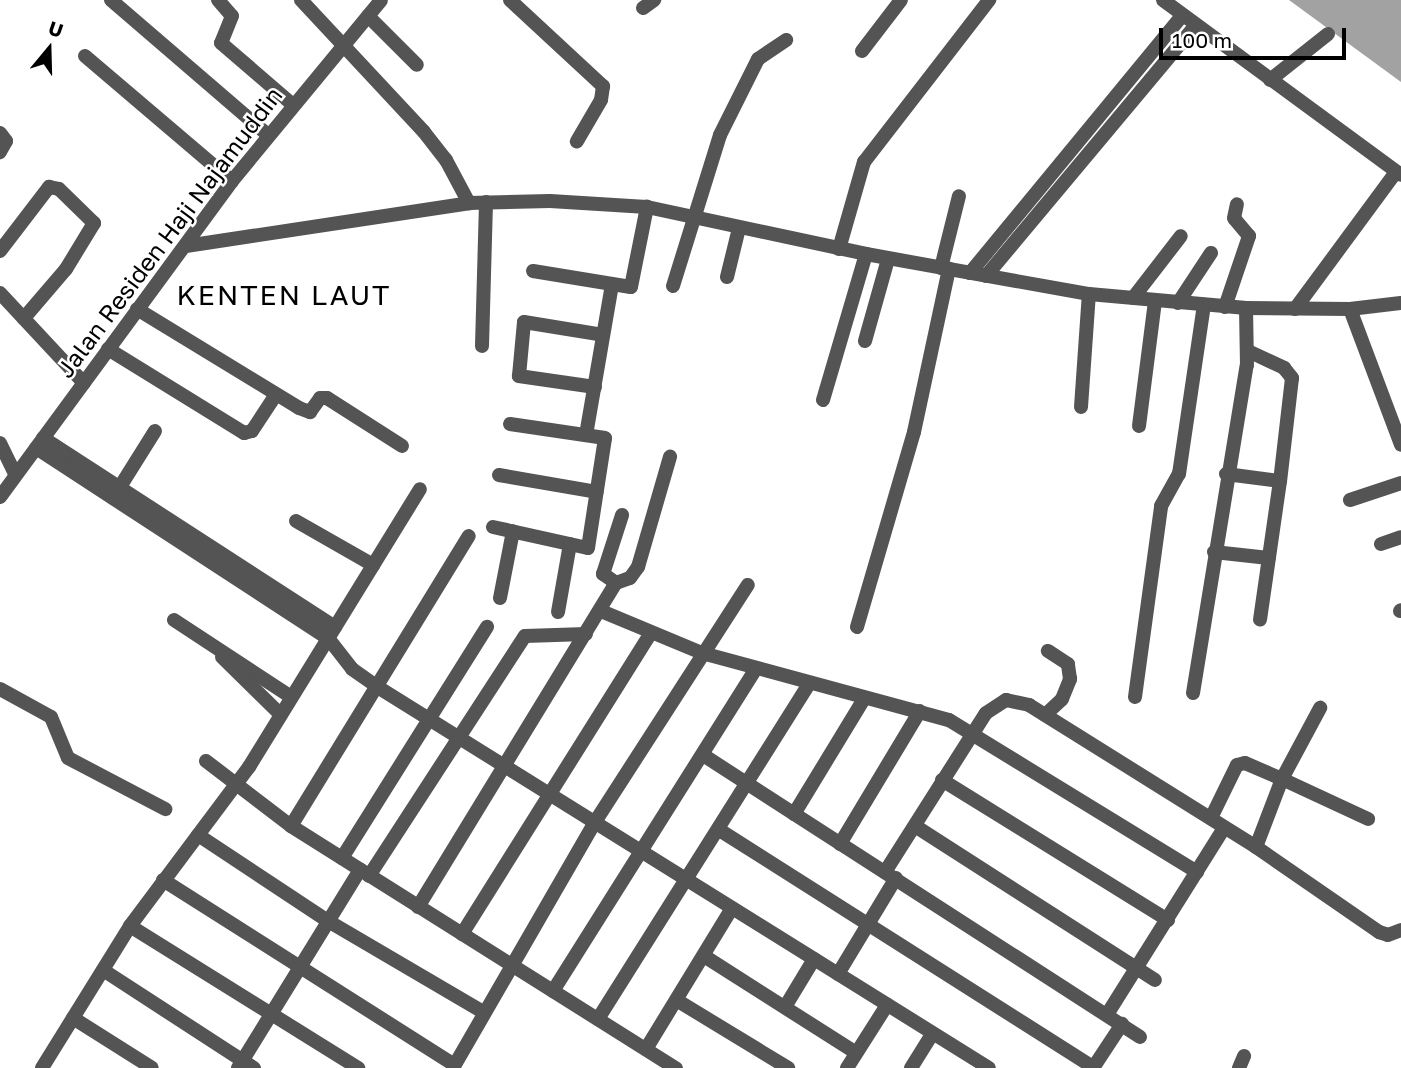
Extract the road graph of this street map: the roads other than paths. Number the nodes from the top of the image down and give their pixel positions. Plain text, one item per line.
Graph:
1 (111, 0) edge
2 (218, 0) edge
3 (301, 0) edge
4 (381, 0) edge
5 (510, 0) edge
6 (901, 0) edge
7 (989, 0) edge
8 (1163, 0) edge
9 (368, 16) junction
10 (1182, 16) junction
11 (1195, 26) junction
12 (1328, 34) dead end
13 (786, 40) dead end
14 (344, 41) junction
15 (863, 51) dead end
16 (85, 56) dead end
17 (417, 65) dead end
18 (1270, 80) junction
19 (293, 106) junction
20 (0, 133) edge
21 (268, 135) junction
22 (577, 141) dead end
23 (0, 152) edge
24 (1399, 173) edge
25 (232, 181) junction
26 (959, 196) dead end
27 (486, 202) junction
28 (469, 203) junction
29 (1237, 204) dead end
30 (647, 207) junction
31 (693, 216) junction
32 (739, 228) junction
33 (1181, 236) dead end
34 (186, 246) junction
35 (839, 249) junction
36 (0, 251) edge
37 (1211, 253) dead end
38 (866, 254) junction
39 (888, 259) junction
40 (945, 268) junction
41 (533, 271) dead end
42 (970, 272) junction
43 (986, 276) junction
44 (727, 277) dead end
45 (612, 284) junction
46 (673, 286) dead end
47 (0, 293) edge
48 (1089, 294) junction
49 (1133, 298) junction
50 (1155, 301) junction
51 (1178, 303) junction
52 (1401, 303) edge
53 (1204, 306) junction
54 (1226, 307) junction
55 (1247, 308) junction
56 (137, 309) junction
57 (1295, 309) junction
58 (1350, 309) junction
59 (24, 318) junction
60 (603, 335) junction
61 (865, 341) dead end
62 (482, 346) dead end
63 (108, 349) junction
64 (1248, 351) junction
65 (85, 383) junction
66 (594, 387) junction
67 (275, 396) junction
68 (823, 400) dead end
69 (1081, 407) dead end
70 (510, 424) dead end
71 (1139, 426) dead end
72 (155, 431) dead end
73 (586, 435) junction
74 (0, 443) edge
75 (39, 443) junction
76 (1401, 445) edge
77 (402, 446) dead end
78 (670, 457) dead end
79 (15, 474) junction
80 (1226, 474) junction
81 (499, 475) dead end
82 (1280, 481) junction
83 (1401, 483) edge
84 (420, 489) dead end
85 (597, 492) junction
86 (114, 495) junction
87 (0, 497) edge
88 (1350, 500) dead end
89 (622, 515) dead end
90 (296, 521) dead end
91 (493, 527) dead end
92 (513, 531) junction
93 (469, 536) dead end
94 (1401, 537) edge
95 (570, 544) junction
96 (1381, 544) dead end
97 (1214, 552) junction
98 (1269, 558) junction
99 (373, 565) junction
100 (616, 583) junction
101 (748, 585) dead end
102 (500, 598) dead end
103 (601, 611) junction
104 (558, 612) dead end
105 (174, 620) dead end
106 (1260, 620) dead end
107 (487, 627) dead end
108 (857, 627) dead end
109 (331, 633) junction
110 (586, 634) junction
111 (650, 634) junction
112 (216, 651) junction
113 (1048, 651) dead end
114 (702, 653) junction
115 (756, 669) junction
116 (810, 683) junction
117 (376, 687) junction
118 (0, 690) edge
119 (1193, 693) dead end
120 (1135, 697) dead end
121 (291, 698) junction
122 (864, 699) junction
123 (1320, 708) dead end
124 (919, 711) junction
125 (280, 714) junction
126 (1045, 715) junction
127 (426, 718) junction
128 (974, 732) junction
129 (457, 736) junction
130 (704, 755) junction
131 (206, 761) dead end
132 (502, 766) junction
133 (1282, 779) junction
134 (942, 780) junction
135 (236, 786) junction
136 (748, 786) junction
137 (550, 795) junction
138 (165, 809) dead end
139 (794, 814) junction
140 (1212, 818) junction
141 (1368, 819) dead end
142 (595, 822) junction
143 (290, 826) junction
144 (915, 826) junction
145 (1224, 828) junction
146 (721, 831) junction
147 (198, 835) junction
148 (840, 844) junction
149 (1256, 848) junction
150 (641, 849) junction
151 (342, 858) junction
152 (365, 873) junction
153 (1197, 873) junction
154 (891, 875) junction
155 (687, 878) junction
156 (163, 880) junction
157 (418, 907) junction
158 (732, 908) junction
159 (1168, 920) junction
160 (328, 921) junction
161 (130, 926) junction
162 (868, 926) junction
163 (1401, 930) edge
164 (462, 934) junction
165 (704, 956) junction
166 (814, 959) junction
167 (509, 965) junction
168 (299, 967) junction
169 (1137, 967) junction
170 (103, 970) junction
171 (838, 974) junction
172 (1155, 980) dead end
173 (553, 991) junction
174 (678, 1001) junction
175 (887, 1005) junction
176 (785, 1007) junction
177 (483, 1012) junction
178 (273, 1013) junction
179 (1108, 1013) junction
180 (73, 1018) junction
181 (598, 1019) junction
182 (1122, 1024) junction
183 (932, 1034) junction
184 (1140, 1037) dead end
185 (646, 1049) junction
186 (856, 1053) junction
187 (131, 1054) junction
188 (245, 1066) edge
189 (454, 1066) edge
190 (980, 1066) edge
191 (42, 1068) edge
192 (123, 1068) edge
193 (152, 1068) edge
194 (358, 1068) edge
195 (676, 1068) edge
196 (788, 1068) edge
197 (847, 1068) edge
198 (911, 1068) edge
199 (1093, 1068) edge

1 - 21 street
2 - 19 street
3 - 14 street
4 - 9 street, Jalan Residen Haji Najamuddin
5 - 22 street
6 - 15 street
7 - 35 street
8 - 10 street
9 - 14 street, Jalan Residen Haji Najamuddin
9 - 17 street
10 - 11 street
10 - 42 street
11 - 18 street
11 - 43 street
12 - 18 street
13 - 31 street
14 - 19 street, Jalan Residen Haji Najamuddin
14 - 28 street
16 - 25 street
18 - 24 street
19 - 21 street, Jalan Residen Haji Najamuddin
20 - 23 street
21 - 25 street, Jalan Residen Haji Najamuddin
24 - 57 street
25 - 34 street, Jalan Residen Haji Najamuddin
26 - 40 street
27 - 28 street
27 - 30 street
27 - 62 street
28 - 34 street
29 - 54 street
30 - 31 street
30 - 45 street
31 - 32 street
31 - 46 street
32 - 35 street
32 - 44 street
33 - 49 street
34 - 56 street, Jalan Residen Haji Najamuddin
35 - 38 street
36 - 59 street
37 - 51 street
38 - 39 street
38 - 68 street
39 - 40 street
39 - 61 street
40 - 42 street
40 - 108 street
41 - 45 street
42 - 43 street
43 - 48 street
45 - 60 street
47 - 59 street
48 - 49 street
48 - 69 street
49 - 50 street
50 - 51 street
50 - 71 street
51 - 53 street
52 - 58 street
53 - 54 street
53 - 120 street
54 - 55 street
55 - 57 street
55 - 64 street
56 - 63 street, Jalan Residen Haji Najamuddin
56 - 67 street
57 - 58 street
58 - 76 street
59 - 65 street
60 - 66 street
60 - 66 street
63 - 65 street, Jalan Residen Haji Najamuddin
63 - 67 street
64 - 80 street
64 - 82 street
65 - 75 street, Jalan Residen Haji Najamuddin
66 - 73 street
67 - 77 street
70 - 73 street
72 - 86 street
73 - 85 street
74 - 79 street
75 - 79 street, Jalan Residen Haji Najamuddin
75 - 86 street
78 - 100 street
79 - 87 street, Jalan Residen Haji Najamuddin
80 - 82 street
80 - 97 street
81 - 85 street
82 - 98 street
83 - 88 street
84 - 99 street
85 - 95 street
86 - 109 street
89 - 100 street
90 - 99 street
91 - 92 street
92 - 95 street
92 - 102 street
93 - 117 street
94 - 96 street
95 - 104 street
97 - 98 street
97 - 119 street
98 - 106 street
99 - 109 street
100 - 103 street
101 - 114 street
103 - 110 street
103 - 111 street
105 - 112 street
107 - 127 street
109 - 117 street
109 - 121 street
110 - 129 street
110 - 132 street
111 - 114 street
111 - 137 street
112 - 121 street
112 - 125 street
113 - 126 street
114 - 115 street
114 - 142 street
115 - 116 street
115 - 130 street
116 - 122 street
116 - 136 street
117 - 127 street
117 - 143 street
118 - 138 street
121 - 125 street
122 - 124 street
122 - 139 street
123 - 133 street
124 - 128 street
124 - 148 street
125 - 135 street
126 - 128 street
126 - 140 street
127 - 129 street
127 - 151 street
128 - 134 street
128 - 153 street
129 - 132 street
129 - 152 street
130 - 136 street
130 - 150 street
131 - 135 street
132 - 137 street
132 - 157 street
133 - 140 street
133 - 141 street
133 - 149 street
134 - 144 street
134 - 159 street
135 - 143 street
135 - 147 street
136 - 139 street
136 - 146 street
137 - 142 street
137 - 164 street
139 - 148 street
140 - 145 street
142 - 150 street
142 - 167 street
143 - 151 street
144 - 154 street
144 - 169 street
145 - 149 street
145 - 153 street
146 - 155 street
146 - 162 street
147 - 156 street
147 - 160 street
148 - 154 street
149 - 163 street
150 - 155 street
150 - 173 street
151 - 152 street
152 - 157 street
152 - 160 street
153 - 159 street
154 - 162 street
154 - 179 street
155 - 158 street
155 - 181 street
156 - 161 street
156 - 168 street
157 - 164 street
158 - 165 street
158 - 166 street
159 - 169 street
160 - 168 street
160 - 177 street
161 - 170 street
161 - 178 street
162 - 171 street
162 - 199 street
164 - 167 street
165 - 174 street
165 - 176 street
166 - 171 street
166 - 176 street
167 - 173 street
167 - 177 street
168 - 178 street
168 - 189 street
169 - 172 street
169 - 179 street
170 - 180 street
170 - 188 street
171 - 175 street
173 - 181 street
174 - 185 street
174 - 196 street
175 - 183 street
175 - 186 street
176 - 186 street
177 - 189 street
178 - 188 street
178 - 194 street
179 - 182 street
180 - 187 street
180 - 191 street
181 - 185 street
182 - 184 street
182 - 199 street
183 - 190 street
183 - 198 street
185 - 195 street
186 - 197 street
187 - 192 street
187 - 193 street

